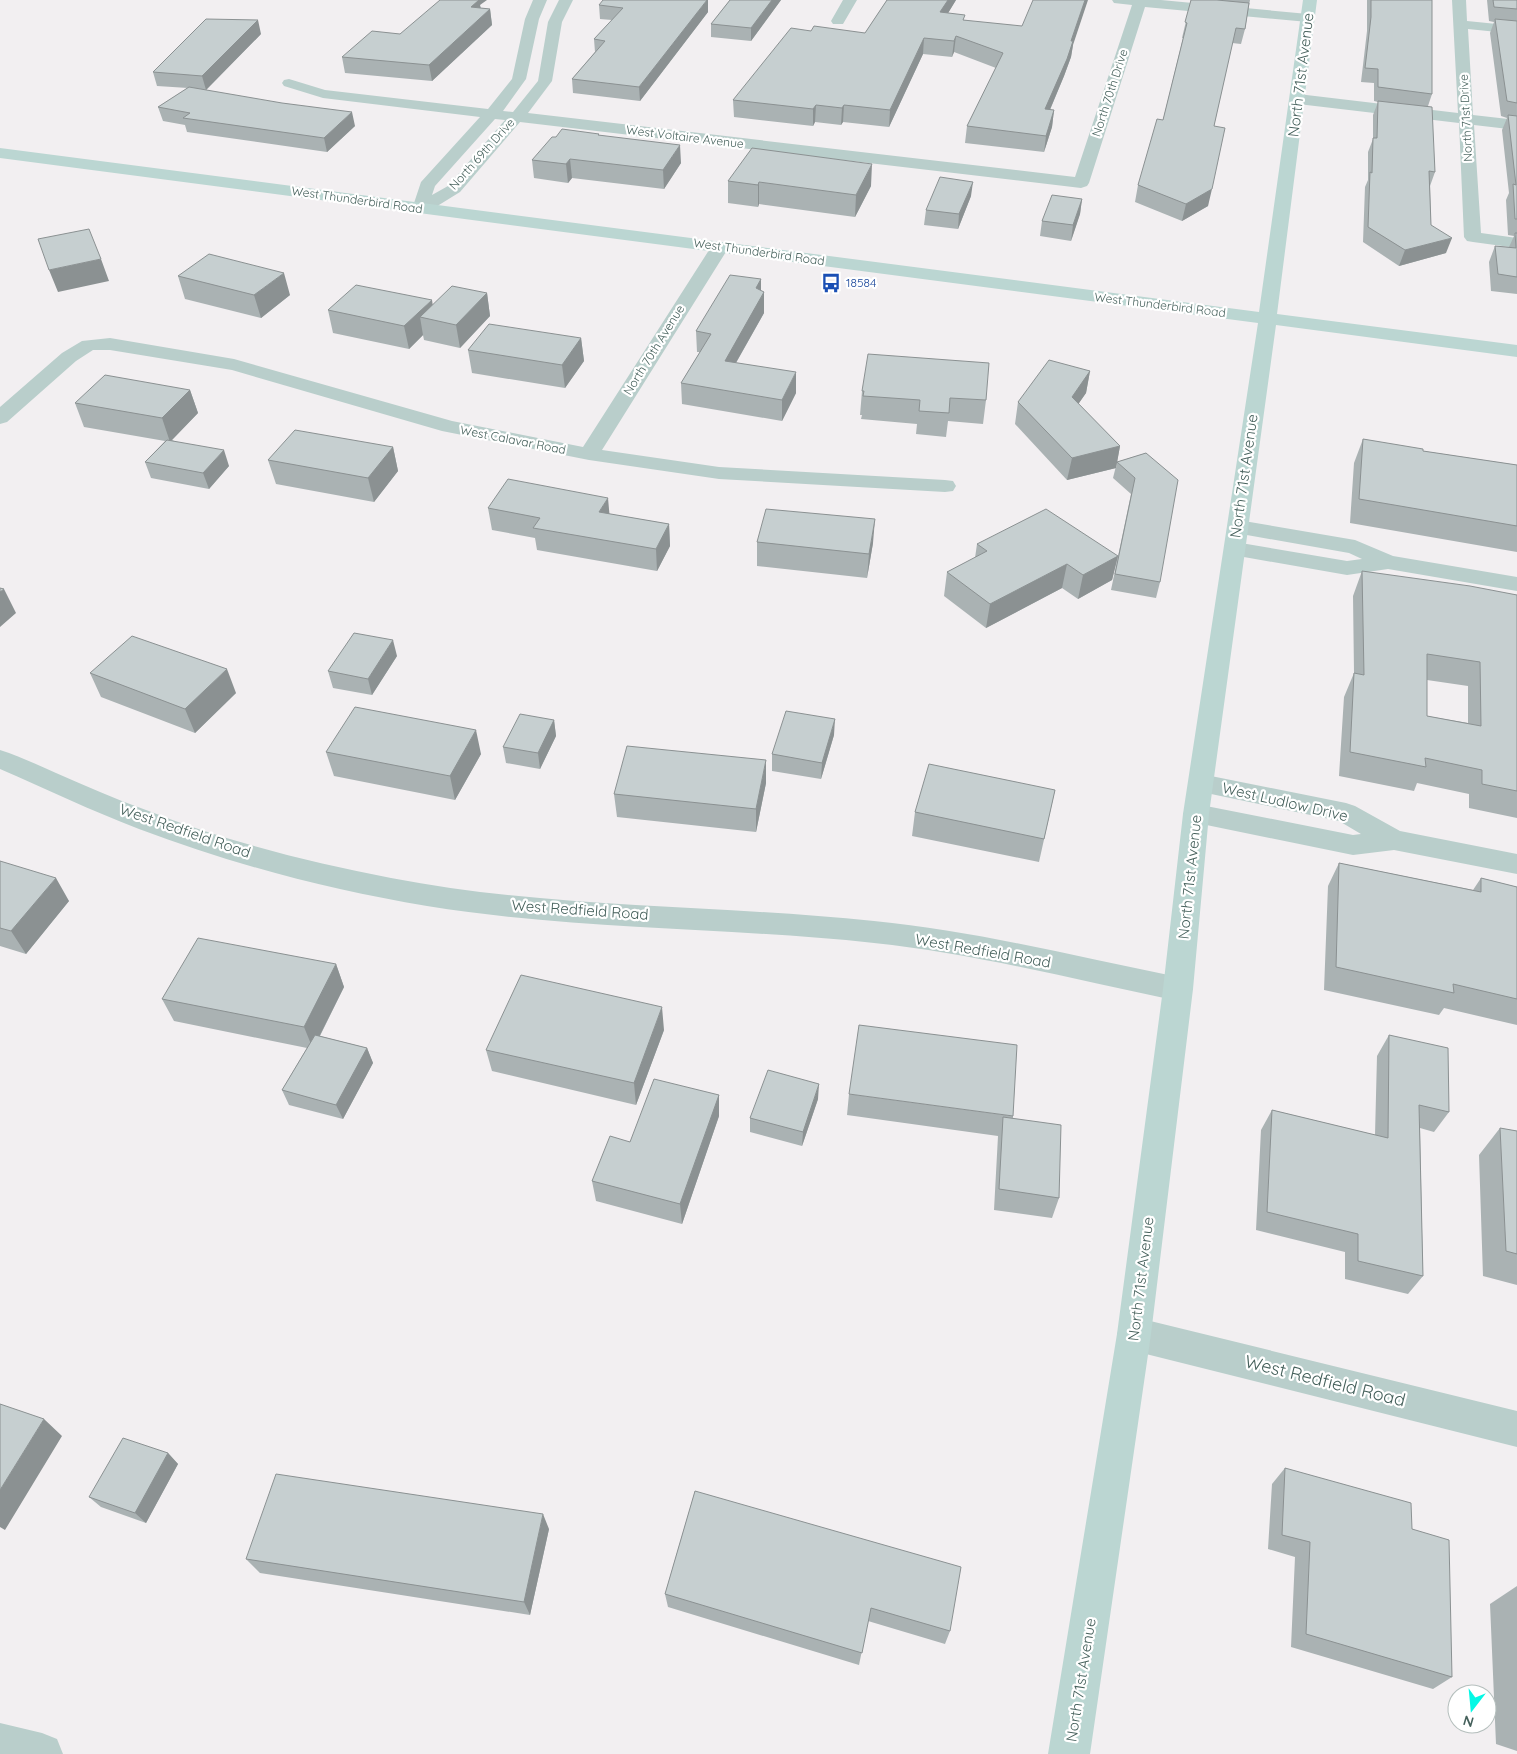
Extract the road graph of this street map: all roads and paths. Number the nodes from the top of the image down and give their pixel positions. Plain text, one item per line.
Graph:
1 (540, 0) edge
2 (566, 0) edge
3 (850, 0) edge
4 (1119, 0) edge
5 (1310, 0) edge
6 (1459, 0) edge
7 (1140, 2) junction
8 (532, 18) junction
9 (556, 18) junction
10 (1308, 18) junction
11 (838, 21) dead end
12 (1461, 24) junction
13 (1517, 30) edge
14 (289, 83) dead end
15 (1298, 99) junction
16 (491, 114) junction
17 (515, 117) junction
18 (1466, 119) junction
19 (1517, 125) edge
20 (0, 153) edge
21 (1081, 183) joint
22 (420, 209) junction
23 (1517, 243) edge
24 (720, 247) junction
25 (1267, 319) junction
26 (1517, 351) edge
27 (0, 418) edge
28 (589, 454) junction
29 (945, 486) dead end
30 (1236, 538) junction
31 (1322, 541) junction
32 (1388, 562) junction
33 (1323, 564) junction
34 (1517, 584) edge
35 (0, 759) edge
36 (1201, 783) junction
37 (1303, 804) junction
38 (1196, 814) junction
39 (1302, 836) junction
40 (1394, 840) junction
41 (1517, 864) edge
42 (1178, 989) junction
43 (1134, 1334) junction
44 (1517, 1429) edge
45 (0, 1744) edge
46 (42, 1754) edge
47 (1070, 1754) edge

1 - 8 street, North 69th Drive
2 - 9 street, North 69th Drive
3 - 11 street
4 - 7 street
5 - 10 street, North 71st Avenue
6 - 12 street, North 71st Drive
7 - 10 street
7 - 21 street, North 70th Drive
8 - 9 street
8 - 16 street, North 69th Drive
9 - 17 street, North 69th Drive
10 - 15 street, North 71st Avenue
12 - 13 street
12 - 18 street, North 71st Drive
14 - 16 street, West Voltaire Avenue
15 - 18 street
15 - 25 street, North 71st Avenue
16 - 17 street, West Voltaire Avenue
16 - 22 street, North 69th Drive
17 - 21 street, West Voltaire Avenue
17 - 22 street, North 69th Drive
18 - 19 street
18 - 23 street, North 71st Drive
20 - 22 street, West Thunderbird Road
22 - 24 street, West Thunderbird Road
24 - 25 street, West Thunderbird Road
24 - 28 street, North 70th Avenue
25 - 26 street, West Thunderbird Road
25 - 30 street, North 71st Avenue
27 - 28 street, West Calavar Road
28 - 29 street, West Calavar Road
30 - 31 street
30 - 33 street
30 - 36 street, North 71st Avenue
31 - 32 street
31 - 33 street
32 - 33 street
32 - 34 street
35 - 42 street, West Redfield Road
36 - 37 street, West Ludlow Drive
36 - 38 street, North 71st Avenue
37 - 39 street
37 - 40 street, West Ludlow Drive
38 - 39 street, West Ludlow Drive
38 - 42 street, North 71st Avenue
39 - 40 street, West Ludlow Drive
40 - 41 street, West Ludlow Drive
42 - 43 street, North 71st Avenue
43 - 44 street, West Redfield Road
43 - 47 street, North 71st Avenue
45 - 46 street

